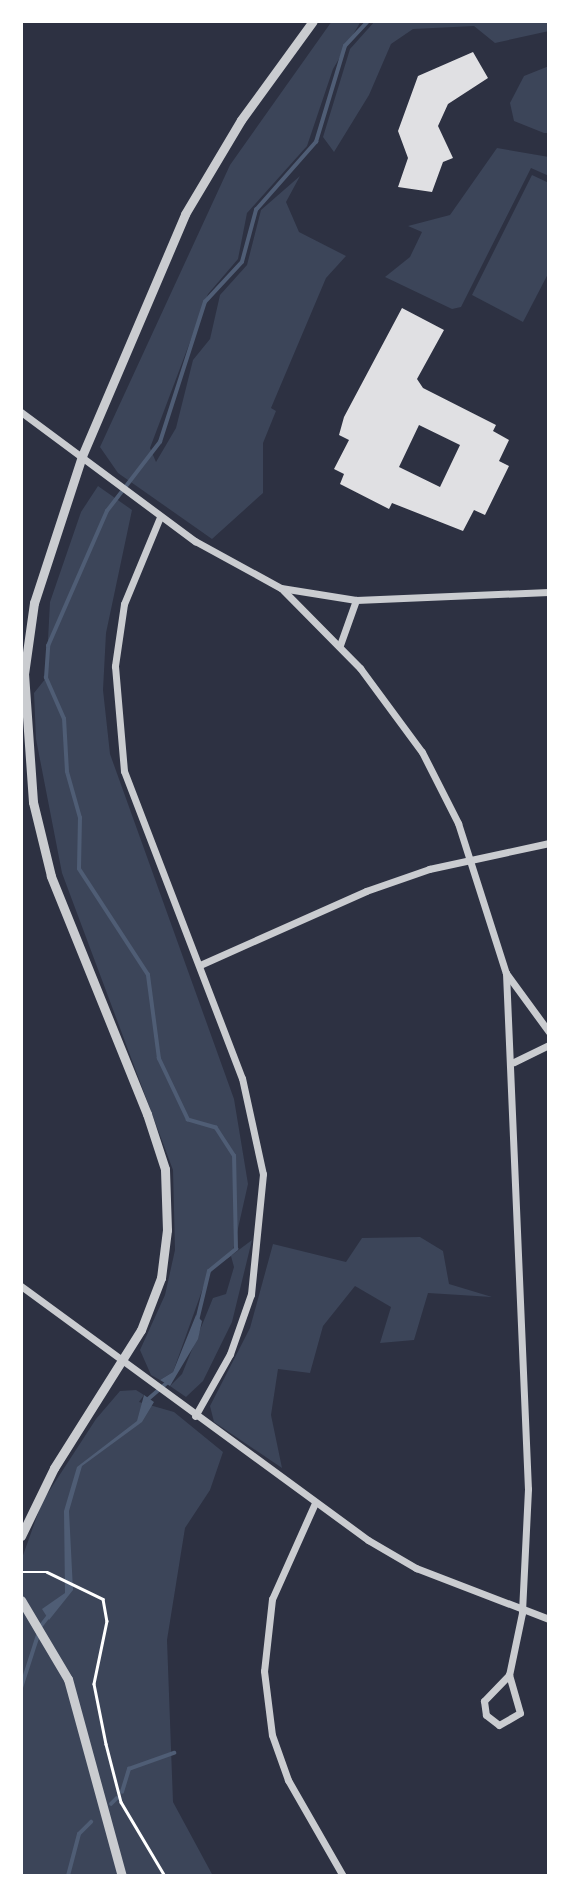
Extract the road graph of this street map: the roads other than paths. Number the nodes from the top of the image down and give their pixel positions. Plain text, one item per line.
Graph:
1 (313, 21) edge
2 (21, 412) edge
3 (82, 456) junction
4 (160, 517) junction
5 (281, 588) junction
6 (549, 592) edge
7 (356, 600) junction
8 (340, 645) junction
9 (549, 843) edge
10 (472, 858) junction
11 (200, 965) junction
12 (506, 973) junction
13 (549, 1032) edge
14 (549, 1045) edge
15 (514, 1062) junction
16 (21, 1286) edge
17 (120, 1364) junction
18 (195, 1416) junction
19 (316, 1503) junction
20 (21, 1536) edge
21 (23, 1602) edge
22 (522, 1613) junction
23 (549, 1619) edge
24 (509, 1675) junction
25 (122, 1876) edge
26 (342, 1876) edge

1 - 3 street
2 - 3 street
3 - 4 street
3 - 17 street
4 - 5 street
4 - 11 street
5 - 7 street
5 - 8 street
6 - 7 street
7 - 8 street
8 - 10 street
9 - 10 street
10 - 11 street
10 - 12 street
11 - 18 street
12 - 13 street
12 - 15 street
14 - 15 street
15 - 22 street
16 - 17 street
17 - 18 street
17 - 20 street
18 - 19 street
19 - 22 street
19 - 26 street
21 - 25 street
22 - 23 street
22 - 24 street
24 - 24 street

